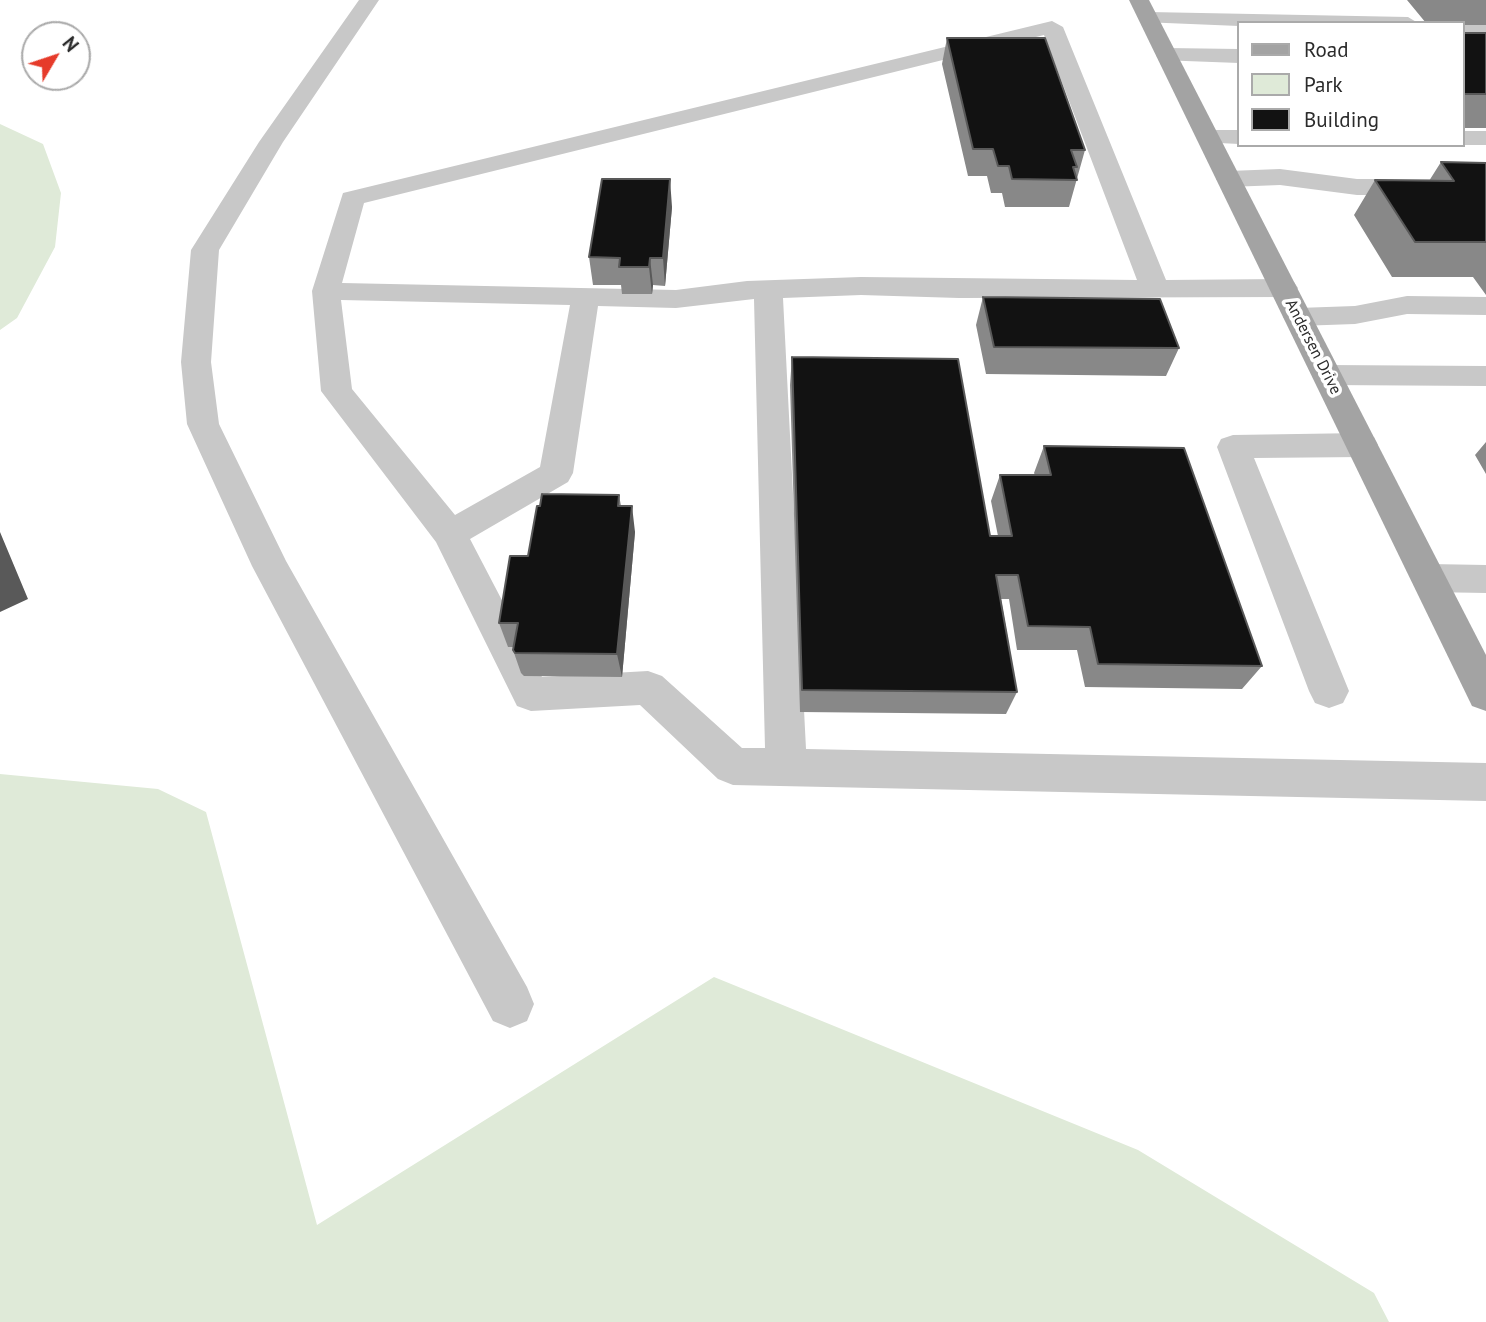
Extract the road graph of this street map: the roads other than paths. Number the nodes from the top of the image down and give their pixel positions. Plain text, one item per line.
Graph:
1 (369, 0) edge
2 (1235, 0) edge
3 (1385, 0) edge
4 (1144, 9) edge
5 (1247, 19) junction
6 (1353, 21) edge
7 (1405, 21) edge
8 (1465, 31) edge
9 (1486, 31) edge
10 (1167, 55) junction
11 (1238, 56) edge
12 (1208, 137) junction
13 (1238, 137) edge
14 (1465, 138) edge
15 (1486, 138) edge
16 (1229, 179) junction
17 (1486, 187) edge
18 (1284, 288) junction
19 (768, 289) junction
20 (1155, 289) junction
21 (326, 291) junction
22 (585, 299) junction
23 (1486, 306) edge
24 (1298, 317) junction
25 (1327, 375) junction
26 (1486, 376) edge
27 (1362, 445) junction
28 (450, 534) junction
29 (1429, 579) junction
30 (1486, 579) edge
31 (1482, 678) edge
32 (1329, 691) dead end
33 (786, 767) junction
34 (1486, 782) edge
35 (510, 1004) dead end

1 - 35 lane
2 - 5 lane
3 - 7 lane
4 - 5 lane
4 - 10 main road, Andersen Drive
5 - 6 lane
8 - 9 lane
10 - 11 lane
10 - 12 main road, Andersen Drive
12 - 13 lane
12 - 16 main road, Andersen Drive
14 - 15 lane
16 - 17 lane
16 - 18 main road, Andersen Drive
18 - 20 lane
18 - 24 main road, Andersen Drive
19 - 20 lane
19 - 22 lane
19 - 33 lane
20 - 21 lane
21 - 22 lane
21 - 28 lane
22 - 28 lane
23 - 24 lane
24 - 25 main road, Andersen Drive
25 - 26 lane
25 - 27 main road, Andersen Drive
27 - 29 main road, Andersen Drive
27 - 32 lane
28 - 33 lane
29 - 30 lane
29 - 31 main road, Andersen Drive
33 - 34 lane

